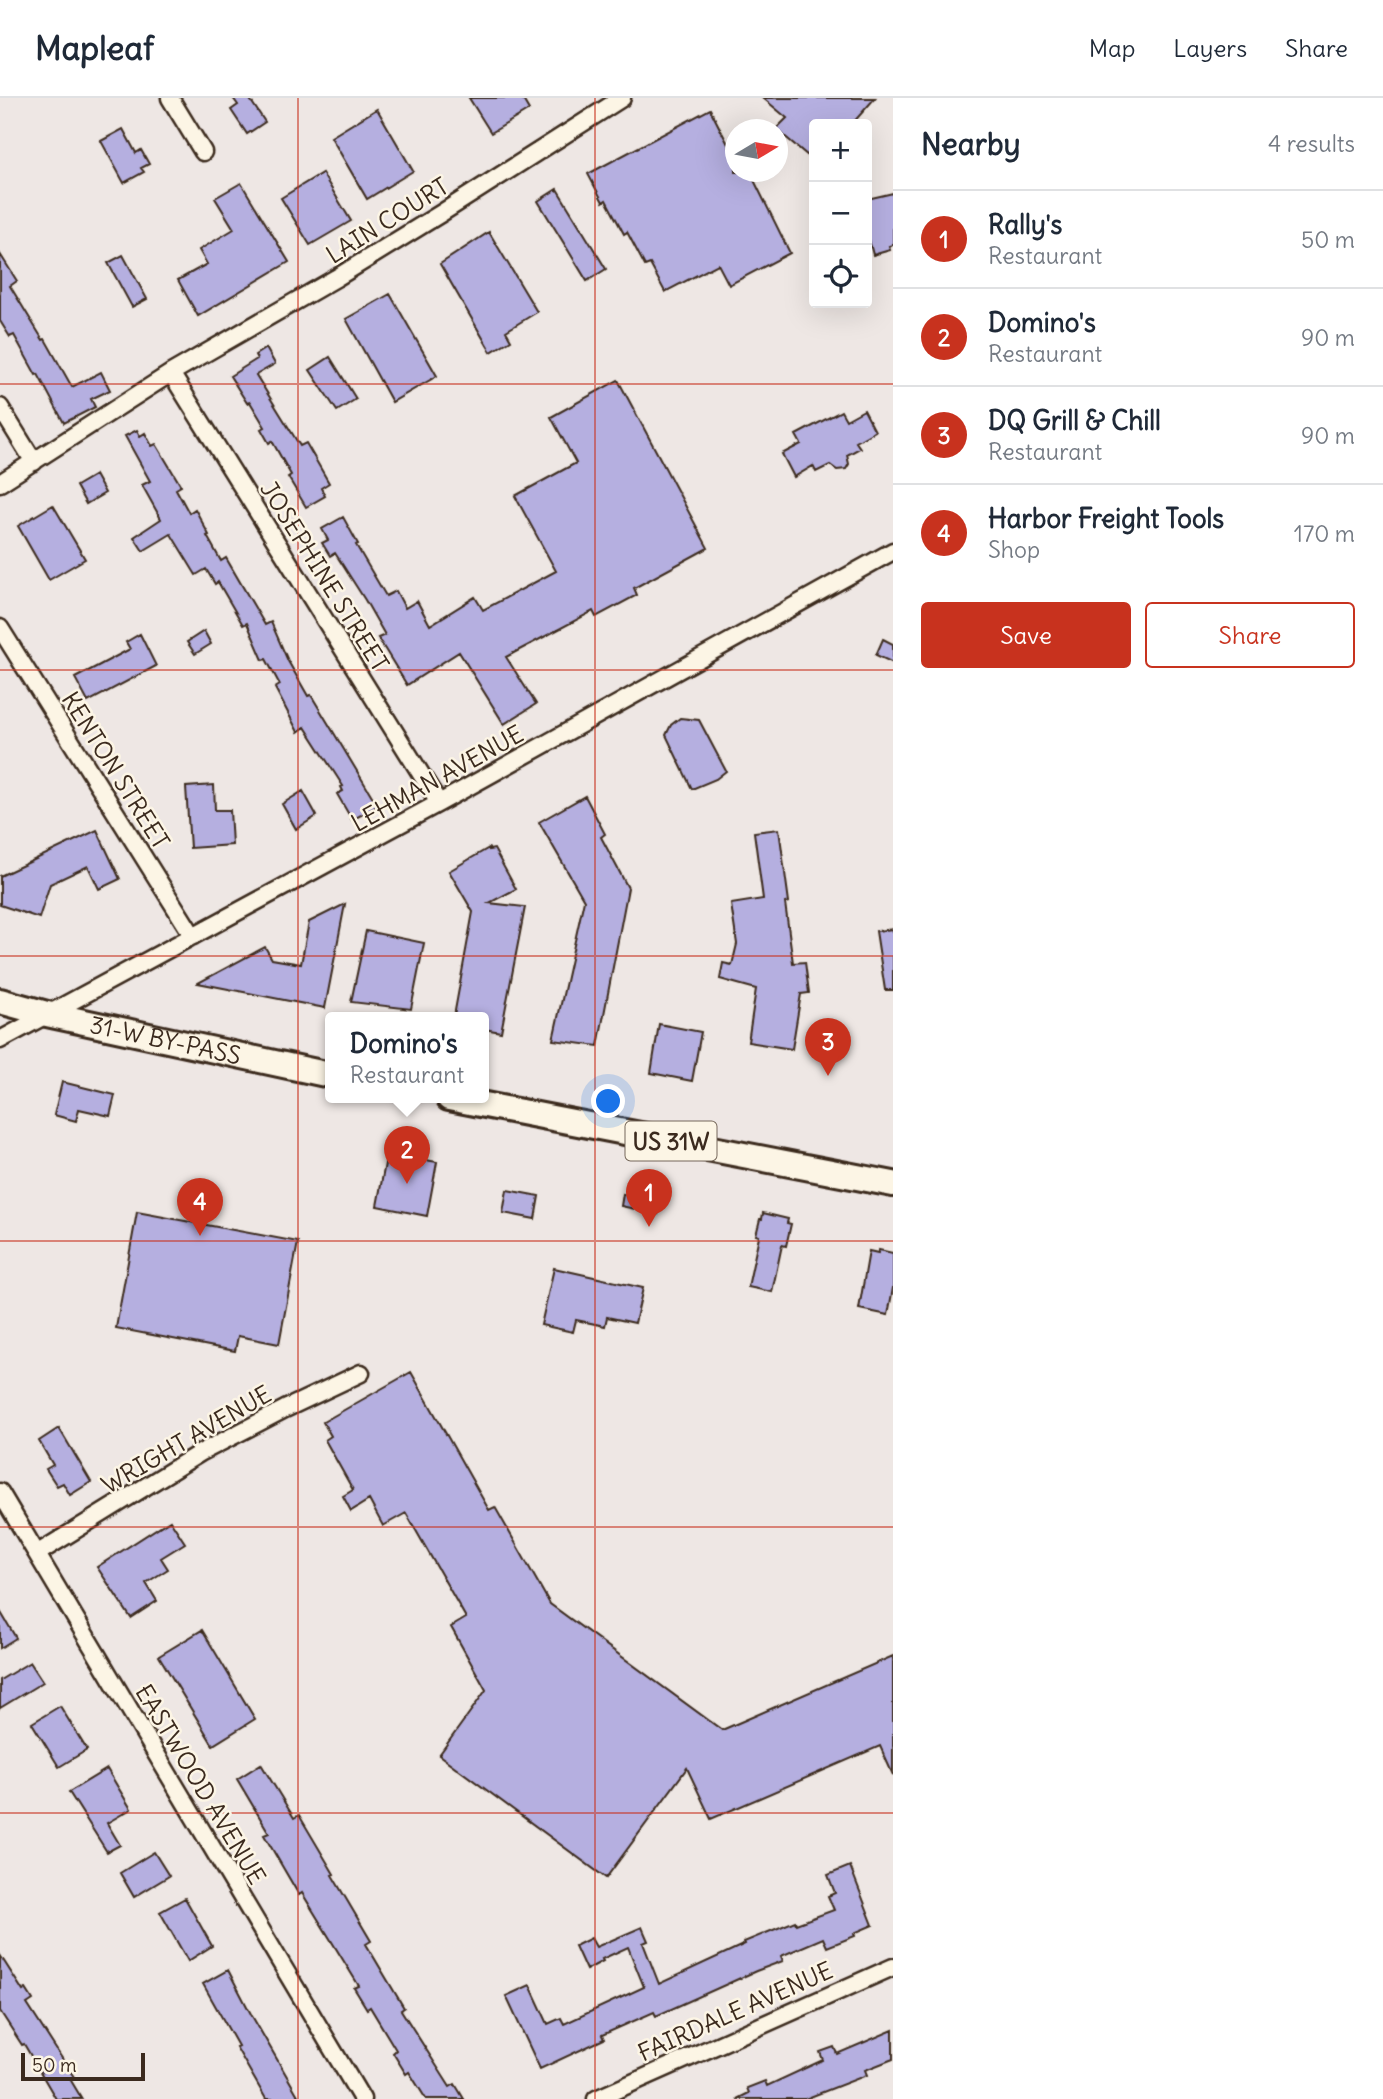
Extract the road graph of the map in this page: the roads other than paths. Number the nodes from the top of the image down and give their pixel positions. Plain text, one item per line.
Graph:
1 (170, 98) edge
2 (622, 98) edge
3 (203, 152) dead end
4 (171, 373) junction
5 (0, 407) edge
6 (34, 462) junction
7 (0, 483) edge
8 (893, 551) edge
9 (0, 628) edge
10 (439, 803) junction
11 (193, 936) junction
12 (0, 1001) edge
13 (47, 1014) junction
14 (0, 1040) edge
15 (325, 1074) edge
16 (475, 1103) edge
17 (893, 1184) edge
18 (361, 1373) dead end
19 (0, 1492) edge
20 (38, 1553) junction
21 (893, 1967) edge
22 (362, 2099) edge
23 (596, 2099) edge

1 - 3 street
2 - 4 street, LAIN COURT
4 - 6 street, LAIN COURT
4 - 10 street, JOSEPHINE STREET
5 - 6 street
6 - 7 street, LAIN COURT
8 - 10 street, LEHMAN AVENUE
9 - 11 street, KENTON STREET
10 - 11 street, LEHMAN AVENUE
11 - 13 street, LEHMAN AVENUE
12 - 13 main road, 31-W BY-PASS
13 - 14 street, LEHMAN AVENUE
13 - 15 main road, 31-W BY-PASS
16 - 17 main road, US 31W
18 - 20 street, WRIGHT AVENUE
19 - 20 street, EASTWOOD AVENUE
20 - 22 street, EASTWOOD AVENUE
21 - 23 street, FAIRDALE AVENUE

